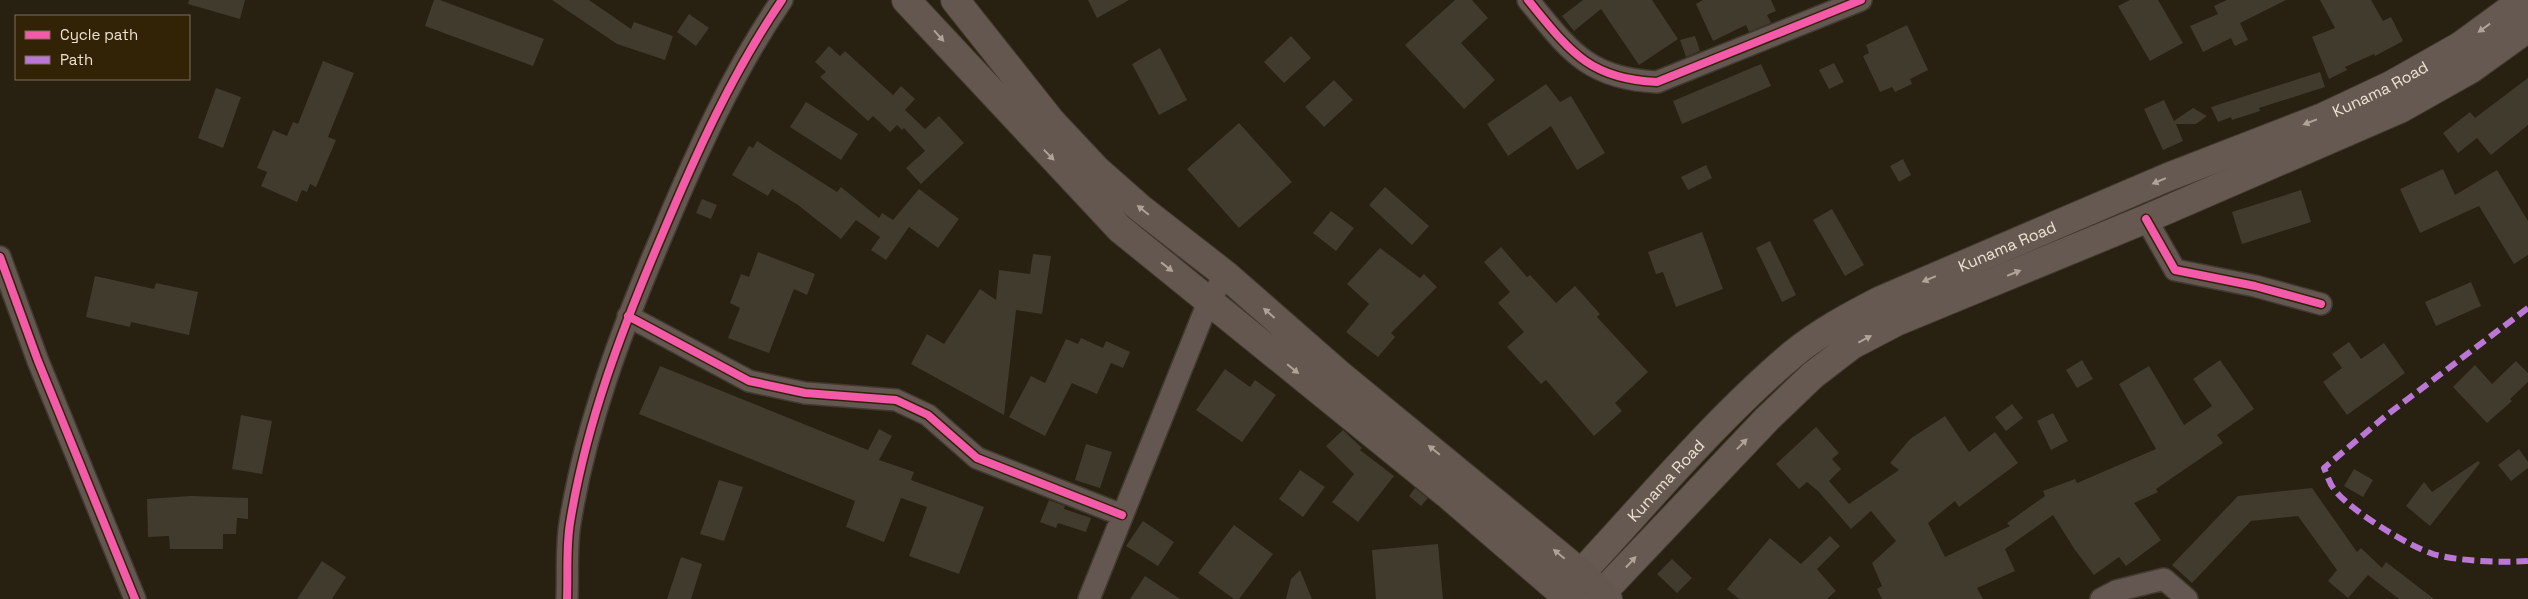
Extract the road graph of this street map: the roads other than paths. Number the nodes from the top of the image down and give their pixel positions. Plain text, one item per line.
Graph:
1 (782, 0) edge
2 (906, 0) edge
3 (955, 0) edge
4 (1528, 0) edge
5 (1861, 0) edge
6 (2523, 0) edge
7 (2528, 28) edge
8 (2146, 220) junction
9 (0, 257) edge
10 (1226, 276) junction
11 (1209, 300) junction
12 (2321, 304) dead end
13 (628, 316) junction
14 (1122, 515) junction
15 (1580, 573) junction
16 (1603, 597) edge
17 (135, 599) edge
18 (567, 599) edge
19 (1089, 599) edge
20 (1570, 599) edge
21 (2101, 599) edge
22 (2187, 599) edge

1 - 13 street
2 -> 11 main road
10 -> 3 main road
4 - 5 street
6 -> 15 main road, Kunama Road
7 - 8 main road, Kunama Road
8 - 12 street
16 -> 8 main road, Kunama Road
9 - 17 street
10 - 11 street
15 -> 10 main road
11 - 14 street
11 -> 20 main road
13 - 14 street
13 - 18 street
14 - 19 street
15 - 16 main road
15 - 20 main road, Kunama Road
21 - 22 street

